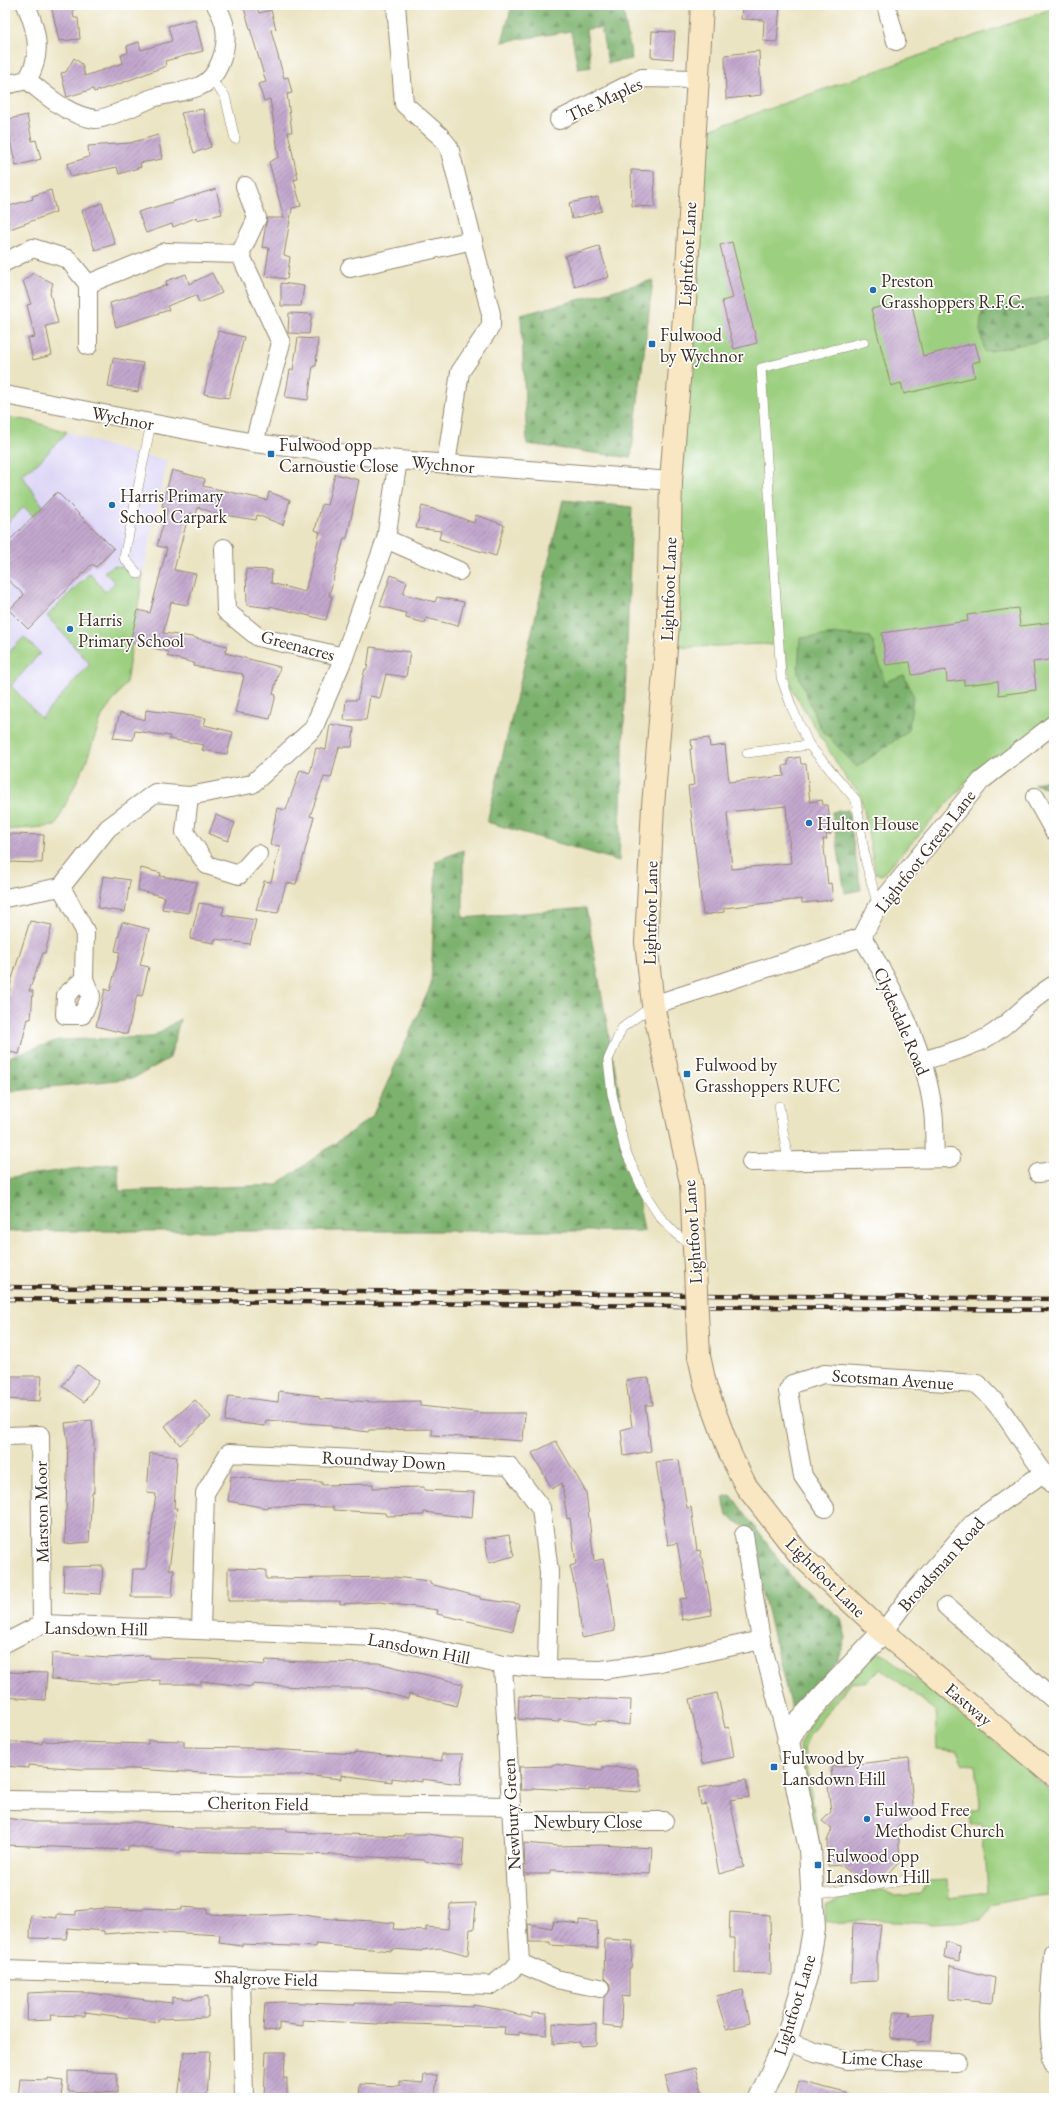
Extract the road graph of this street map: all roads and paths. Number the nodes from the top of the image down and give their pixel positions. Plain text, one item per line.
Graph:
1 (26, 5) edge
2 (216, 5) edge
3 (396, 5) edge
4 (702, 5) edge
5 (886, 5) edge
6 (896, 41) dead end
7 (209, 78) junction
8 (698, 79) junction
9 (27, 80) junction
10 (5, 85) edge
11 (559, 120) dead end
12 (235, 139) dead end
13 (245, 186) dead end
14 (473, 240) junction
15 (240, 254) junction
16 (5, 262) edge
17 (350, 268) dead end
18 (88, 284) junction
19 (864, 342) dead end
20 (88, 346) dead end
21 (5, 395) edge
22 (151, 423) junction
23 (254, 443) junction
24 (398, 460) junction
25 (446, 464) junction
26 (671, 481) junction
27 (386, 538) junction
28 (224, 548) dead end
29 (459, 571) dead end
30 (138, 574) dead end
31 (344, 657) junction
32 (1054, 724) edge
33 (809, 745) junction
34 (747, 753) dead end
35 (189, 796) junction
36 (1035, 797) dead end
37 (1054, 831) edge
38 (258, 854) dead end
39 (62, 887) junction
40 (5, 898) edge
41 (878, 906) junction
42 (862, 937) junction
43 (84, 979) dead end
44 (1054, 985) edge
45 (653, 1005) junction
46 (922, 1061) junction
47 (779, 1106) dead end
48 (788, 1161) junction
49 (751, 1162) dead end
50 (694, 1248) junction
51 (5, 1436) edge
52 (1049, 1479) edge
53 (824, 1508) dead end
54 (744, 1535) dead end
55 (946, 1606) dead end
56 (42, 1624) junction
57 (201, 1630) junction
58 (883, 1632) junction
59 (762, 1640) junction
60 (5, 1643) edge
61 (503, 1665) junction
62 (547, 1669) junction
63 (1054, 1700) edge
64 (788, 1742) junction
65 (1054, 1776) edge
66 (5, 1800) edge
67 (511, 1813) junction
68 (664, 1821) dead end
69 (924, 1877) dead end
70 (813, 1895) junction
71 (1053, 1952) dead end
72 (520, 1963) junction
73 (5, 1970) edge
74 (241, 1977) junction
75 (600, 1988) dead end
76 (786, 2041) junction
77 (957, 2062) dead end
78 (1054, 2062) edge
79 (244, 2098) edge
80 (760, 2098) edge

1 - 9 street
2 - 7 street
3 - 14 street
4 - 8 main road, Lightfoot Lane
5 - 6 street
7 - 9 street
7 - 12 lane
8 - 11 street, The Maples
8 - 26 main road, Lightfoot Lane
9 - 10 street
13 - 15 street
14 - 17 street
14 - 25 street
15 - 18 street
15 - 23 street
16 - 18 street
18 - 20 street
19 - 33 lane
21 - 22 street, Wychnor
22 - 23 street, Wychnor
22 - 30 lane
23 - 24 street, Wychnor
24 - 25 street, Wychnor
24 - 27 street, Greenacres
25 - 26 street, Wychnor
26 - 45 main road, Lightfoot Lane
27 - 29 street
27 - 31 street, Greenacres
28 - 31 street, Greenacres
31 - 35 street, Greenacres
32 - 41 street, Lightfoot Green Lane
33 - 34 lane
33 - 41 lane
35 - 38 street
35 - 39 street, Greenacres
36 - 37 street
39 - 40 street
39 - 43 street
41 - 42 street, Lightfoot Green Lane
42 - 45 street
42 - 46 street, Clydesdale Road
44 - 46 street
45 - 50 main road, Lightfoot Lane
45 - 50 lane
46 - 48 street, Clydesdale Road
47 - 48 lane
48 - 49 street, Clydesdale Road
50 - 58 main road, Lightfoot Lane, bridge
51 - 56 street, Marston Moor
52 - 53 street, Scotsman Avenue
52 - 58 street, Broadsman Road
54 - 59 street, Lightfoot Lane
55 - 63 street
56 - 57 street, Lansdown Hill
56 - 60 street, Lansdown Hill
57 - 61 street, Lansdown Hill
57 - 62 street, Roundway Down
58 - 64 street
58 - 65 main road, Eastway
59 - 62 street, Lansdown Hill
59 - 64 street, Lightfoot Lane
61 - 62 street, Lansdown Hill
61 - 67 street, Newbury Green
64 - 70 street, Lightfoot Lane
66 - 67 street, Cheriton Field
67 - 68 street, Newbury Close
67 - 72 street, Newbury Green
69 - 70 lane
70 - 76 street, Lightfoot Lane
71 - 78 street
72 - 74 street, Shalgrove Field
72 - 75 street
73 - 74 street, Shalgrove Field
74 - 79 street
76 - 77 street, Lime Chase
76 - 80 street, Lightfoot Lane

